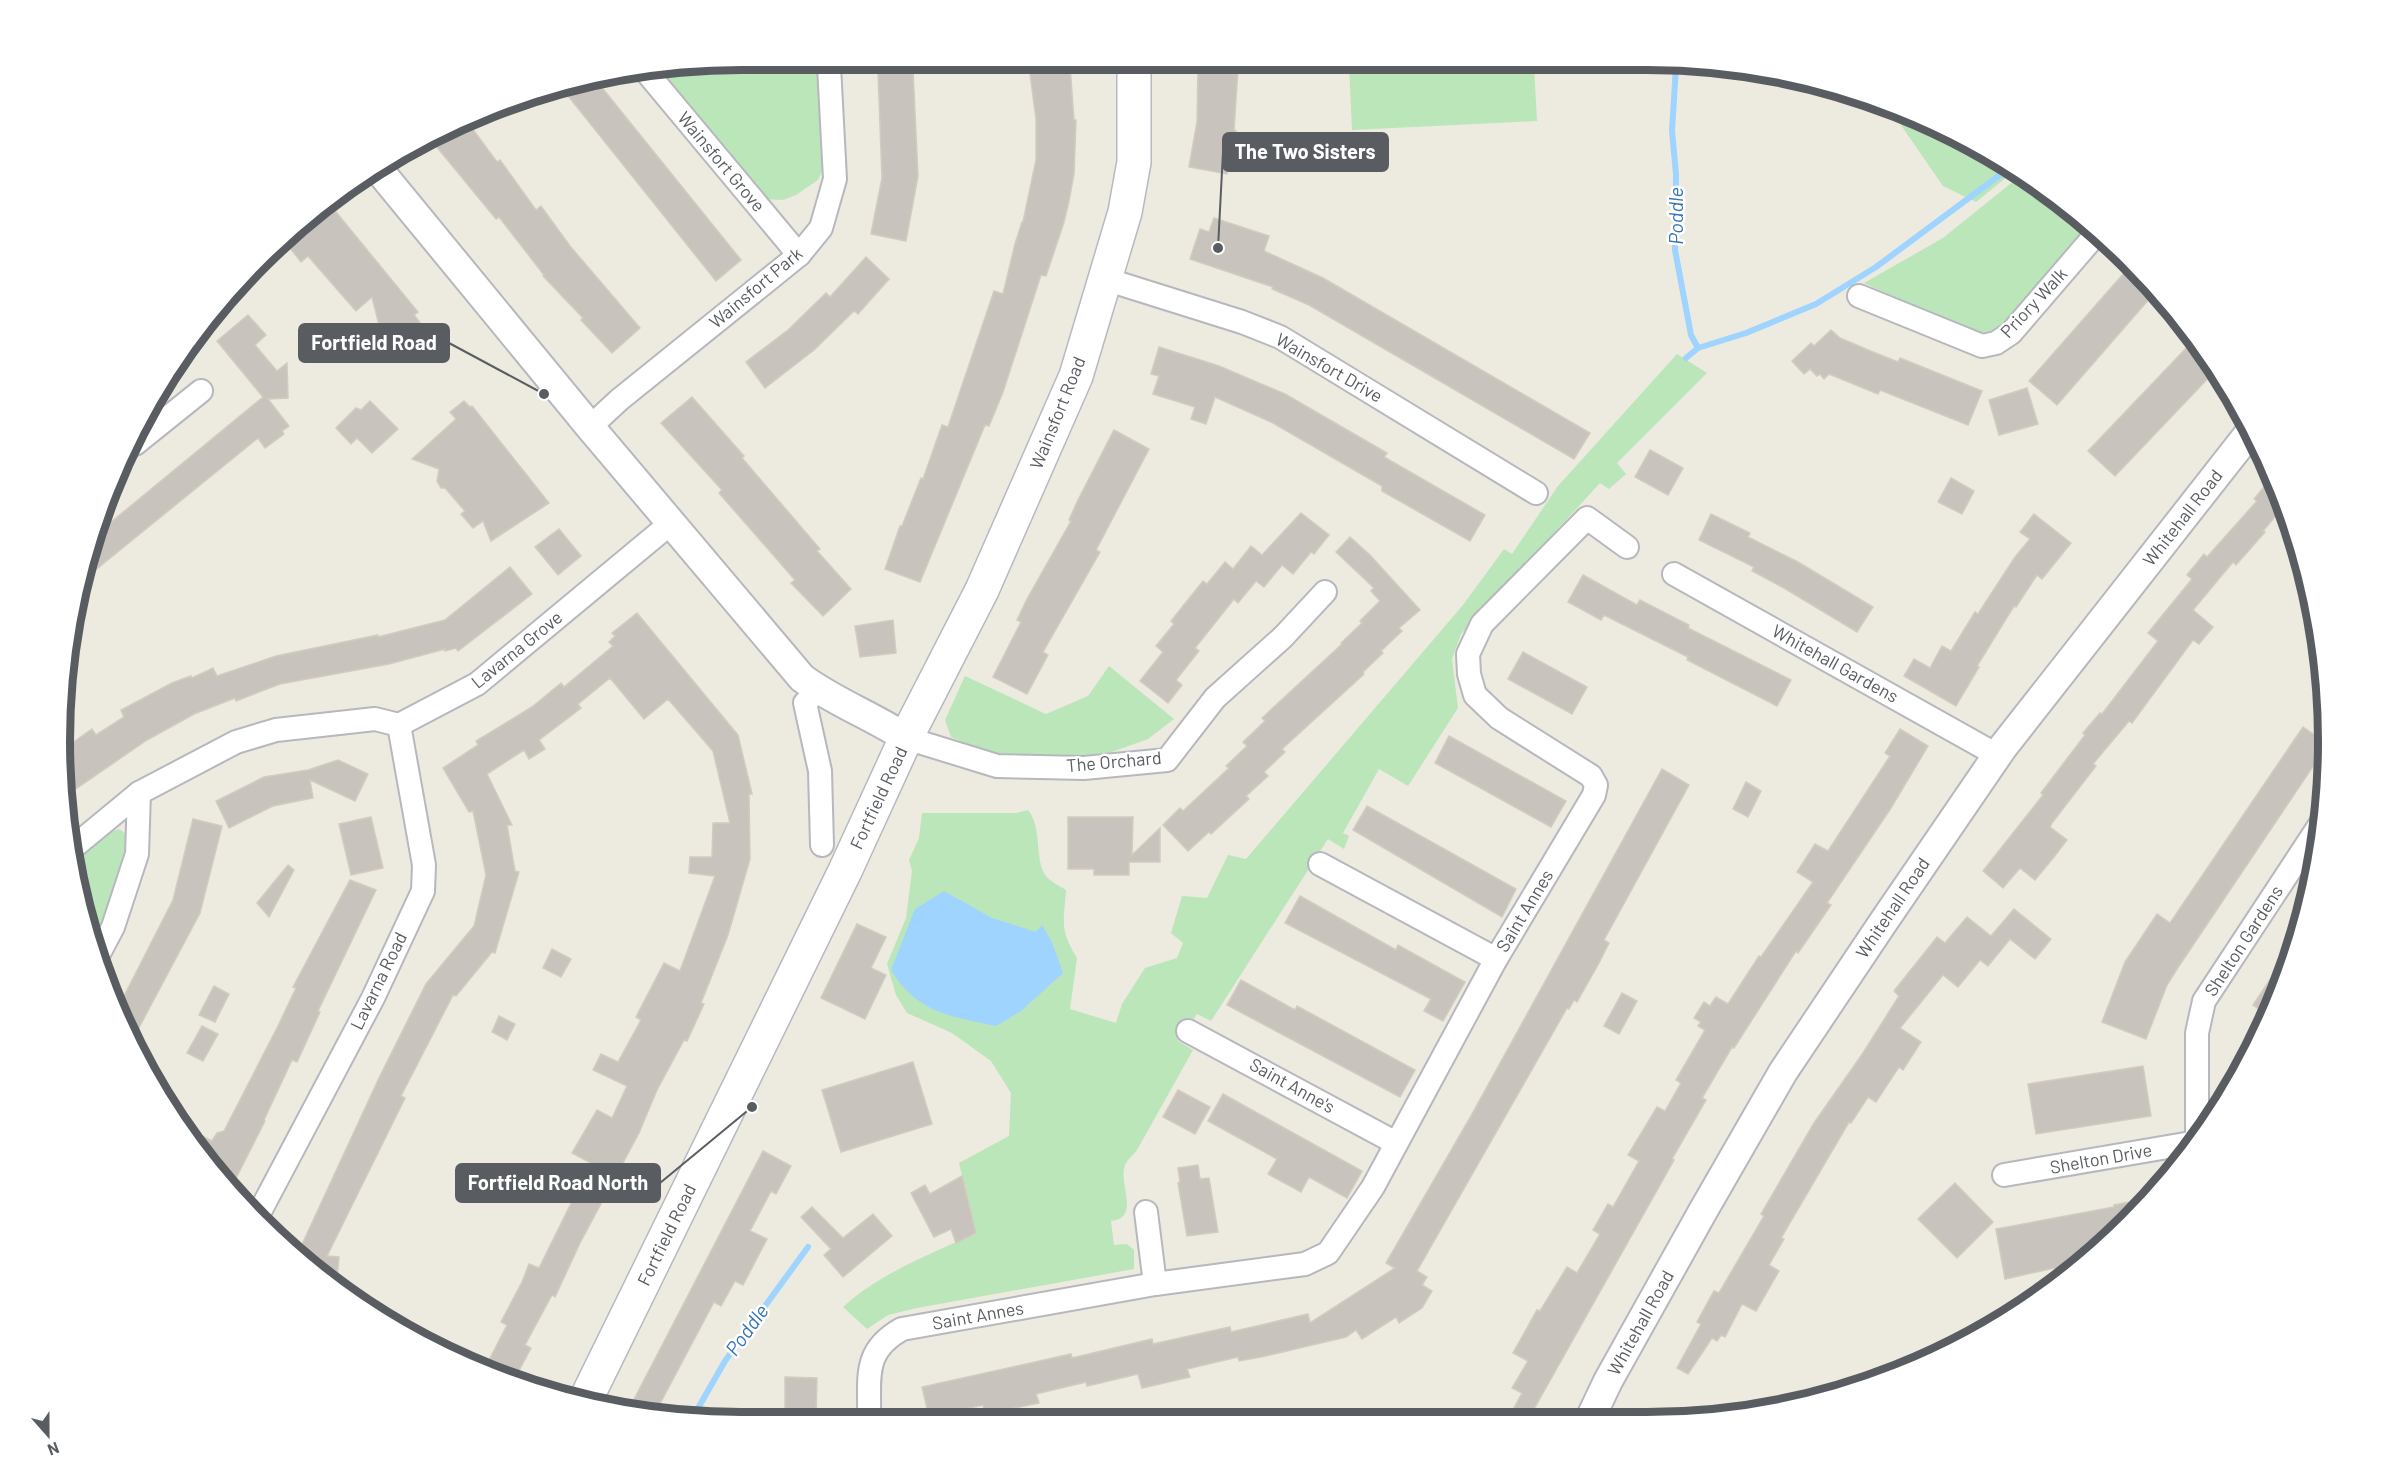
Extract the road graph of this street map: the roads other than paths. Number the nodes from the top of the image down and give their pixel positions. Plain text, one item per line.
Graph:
1 (829, 70) edge
2 (1134, 70) edge
3 (650, 77) edge
4 (383, 175) edge
5 (2092, 239) edge
6 (799, 255) junction
7 (1105, 279) junction
8 (1859, 296) dead end
9 (201, 391) dead end
10 (590, 427) junction
11 (144, 436) edge
12 (2245, 438) edge
13 (1536, 493) dead end
14 (671, 523) junction
15 (1627, 547) dead end
16 (1674, 574) dead end
17 (1325, 592) dead end
18 (818, 690) junction
19 (399, 725) junction
20 (906, 738) junction
21 (1997, 755) junction
22 (139, 793) junction
23 (2312, 837) edge
24 (78, 843) edge
25 (822, 845) dead end
26 (1320, 864) dead end
27 (103, 946) edge
28 (1496, 959) junction
29 (1188, 1031) dead end
30 (2197, 1126) edge
31 (1396, 1143) junction
32 (2184, 1144) edge
33 (2004, 1175) dead end
34 (261, 1210) edge
35 (1146, 1212) dead end
36 (1155, 1284) junction
37 (588, 1395) edge
38 (869, 1412) edge
39 (1593, 1412) edge

1 - 6 street, Wainsfort Park
2 - 7 main road, Wainsfort Road
3 - 6 street, Wainsfort Grove
4 - 10 street, Fortfield Road
5 - 8 street, Priory Walk
6 - 10 street, Wainsfort Park
7 - 13 street, Wainsfort Drive
7 - 20 main road, Wainsfort Road
9 - 11 street
10 - 14 street, Fortfield Road
12 - 21 street, Whitehall Road
14 - 18 street, Fortfield Road
14 - 19 street, Lavarna Grove
15 - 28 street, Saint Annes
16 - 21 street, Whitehall Gardens
17 - 20 street, The Orchard
18 - 20 street, Fortfield Road
18 - 25 street
19 - 22 street
19 - 34 street, Lavarna Road
20 - 37 main road, Fortfield Road
21 - 39 street, Whitehall Road
22 - 24 street
22 - 27 street
23 - 30 street, Shelton Gardens
26 - 28 street
28 - 31 street, Saint Annes
29 - 31 street, Saint Anne's
31 - 36 street, Saint Annes
32 - 33 street, Shelton Drive
35 - 36 street
36 - 38 street, Saint Annes

